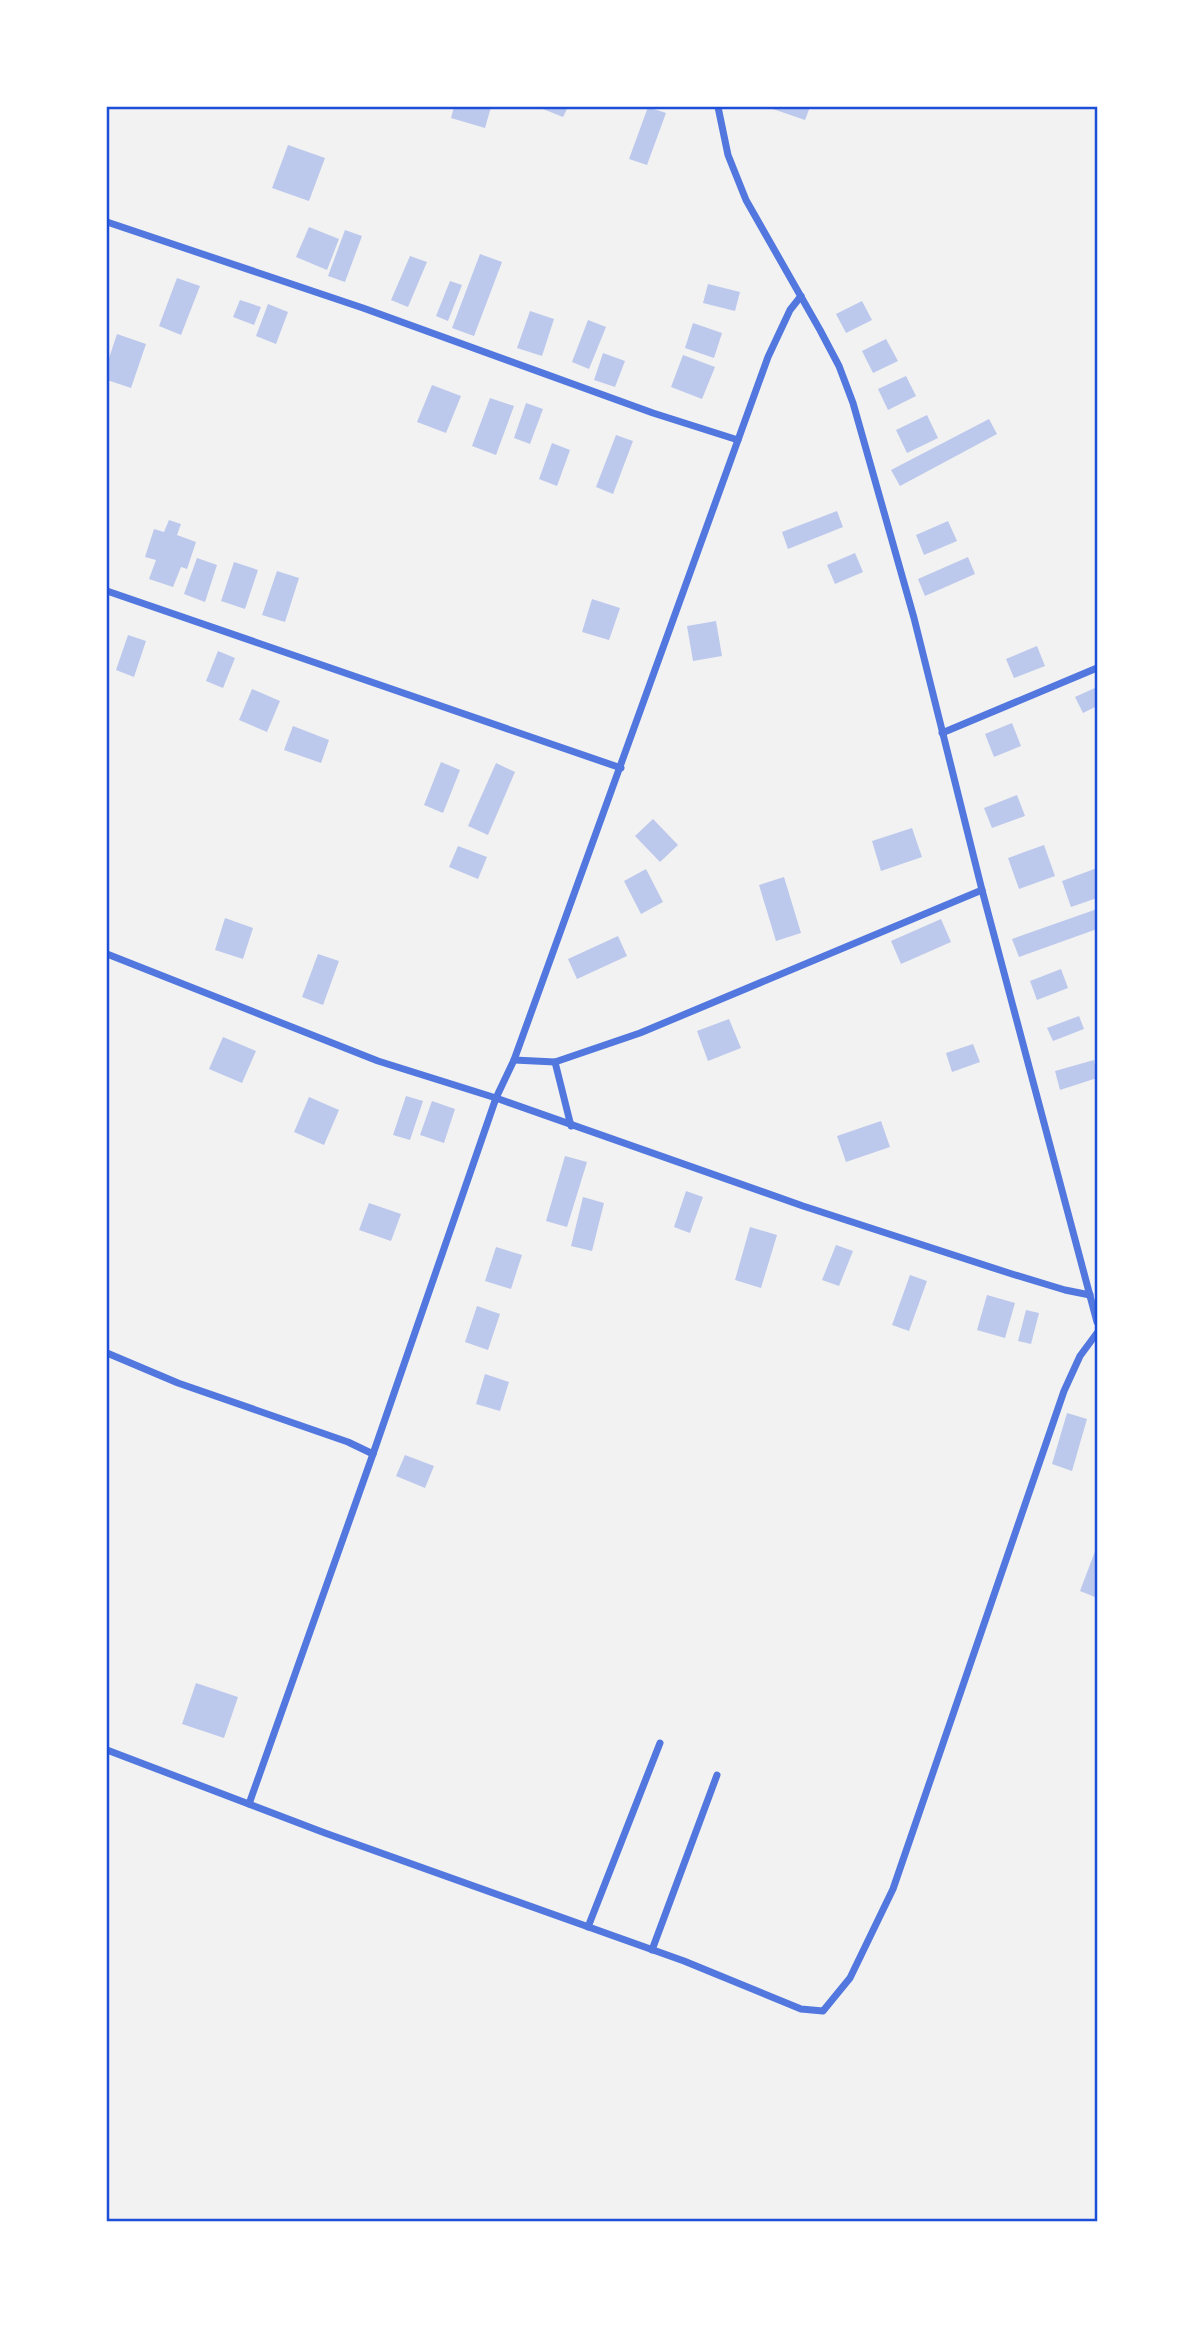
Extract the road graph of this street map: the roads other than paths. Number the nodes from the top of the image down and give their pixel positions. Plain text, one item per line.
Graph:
1 (718, 107) edge
2 (107, 222) edge
3 (801, 296) junction
4 (738, 440) junction
5 (107, 591) edge
6 (1097, 668) edge
7 (942, 733) junction
8 (621, 768) junction
9 (982, 890) junction
10 (107, 954) edge
11 (514, 1060) junction
12 (555, 1062) junction
13 (496, 1098) junction
14 (571, 1126) junction
15 (1090, 1295) junction
16 (1097, 1322) edge
17 (1097, 1333) edge
18 (107, 1353) edge
19 (373, 1454) junction
20 (660, 1743) dead end
21 (107, 1750) edge
22 (717, 1775) dead end
23 (248, 1804) junction
24 (588, 1927) junction
25 (652, 1950) junction

1 - 3 street
2 - 4 street
3 - 4 street
3 - 7 street
4 - 8 street
5 - 8 street
6 - 7 street
7 - 9 street
8 - 11 street
9 - 12 street
9 - 15 street
10 - 13 street
11 - 12 street
11 - 13 street
12 - 14 street
13 - 14 street
13 - 19 street
14 - 15 street
15 - 16 street
17 - 25 street
18 - 19 street
19 - 23 street
20 - 24 street
21 - 23 street
22 - 25 street
23 - 24 street
24 - 25 street

